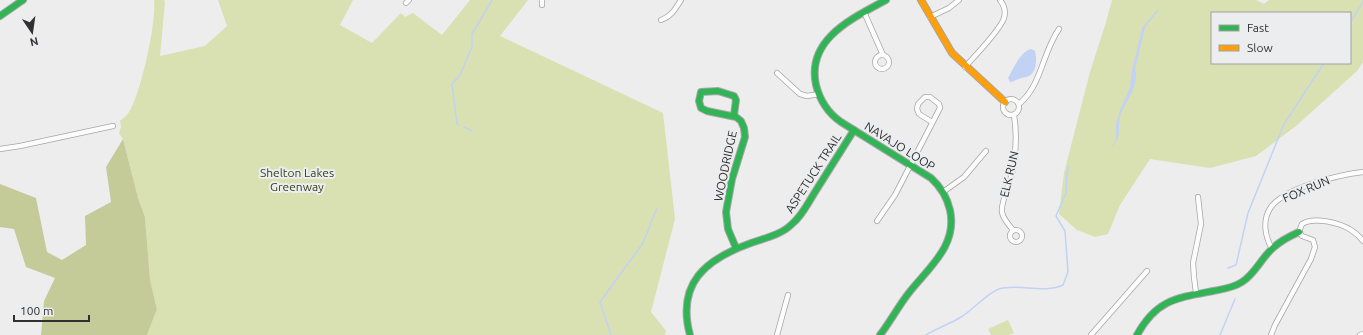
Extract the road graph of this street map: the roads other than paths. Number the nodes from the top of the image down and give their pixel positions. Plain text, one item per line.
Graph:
1 (23, 0) edge
2 (681, 0) edge
3 (886, 0) edge
4 (920, 0) edge
5 (959, 0) edge
6 (1000, 0) edge
7 (864, 12) junction
8 (0, 16) edge
9 (930, 18) junction
10 (661, 20) dead end
11 (1059, 29) dead end
12 (883, 55) dead end
13 (965, 67) junction
14 (776, 73) dead end
15 (819, 94) junction
16 (1005, 102) junction
17 (1019, 104) junction
18 (734, 115) junction
19 (1014, 115) junction
20 (932, 122) junction
21 (113, 126) dead end
22 (854, 130) junction
23 (0, 149) edge
24 (986, 152) dead end
25 (910, 164) junction
26 (1363, 172) edge
27 (943, 192) junction
28 (1198, 197) dead end
29 (877, 221) dead end
30 (1013, 230) dead end
31 (1299, 232) junction
32 (1363, 241) edge
33 (736, 248) junction
34 (1272, 249) junction
35 (1147, 271) dead end
36 (1196, 293) junction
37 (788, 295) dead end
38 (690, 335) edge
39 (777, 335) edge
40 (880, 335) edge
41 (1092, 335) edge
42 (1136, 335) edge
43 (1271, 335) edge

1 - 8 street
2 - 10 street
3 - 7 street, NAVAJO LOOP
4 - 9 street
5 - 9 street
6 - 13 street
7 - 12 street
7 - 15 street, NAVAJO LOOP
9 - 13 street
11 - 17 street
13 - 16 street
14 - 15 street
15 - 22 street, NAVAJO LOOP
16 - 17 street
16 - 19 street
17 - 19 street
18 - 18 street, WOODRIDGE
18 - 33 street, WOODRIDGE
19 - 30 street, ELK RUN
20 - 20 street
20 - 25 street
21 - 23 street
22 - 25 street, NAVAJO LOOP
22 - 33 street, ASPETUCK TRAIL
24 - 27 street
25 - 27 street, NAVAJO LOOP
25 - 29 street
26 - 34 street, FOX RUN
27 - 40 street, NAVAJO LOOP
28 - 36 street
31 - 32 street
31 - 34 street
31 - 43 street
33 - 38 street, ASPETUCK TRAIL
34 - 36 street
35 - 41 street
36 - 42 street
37 - 39 street

